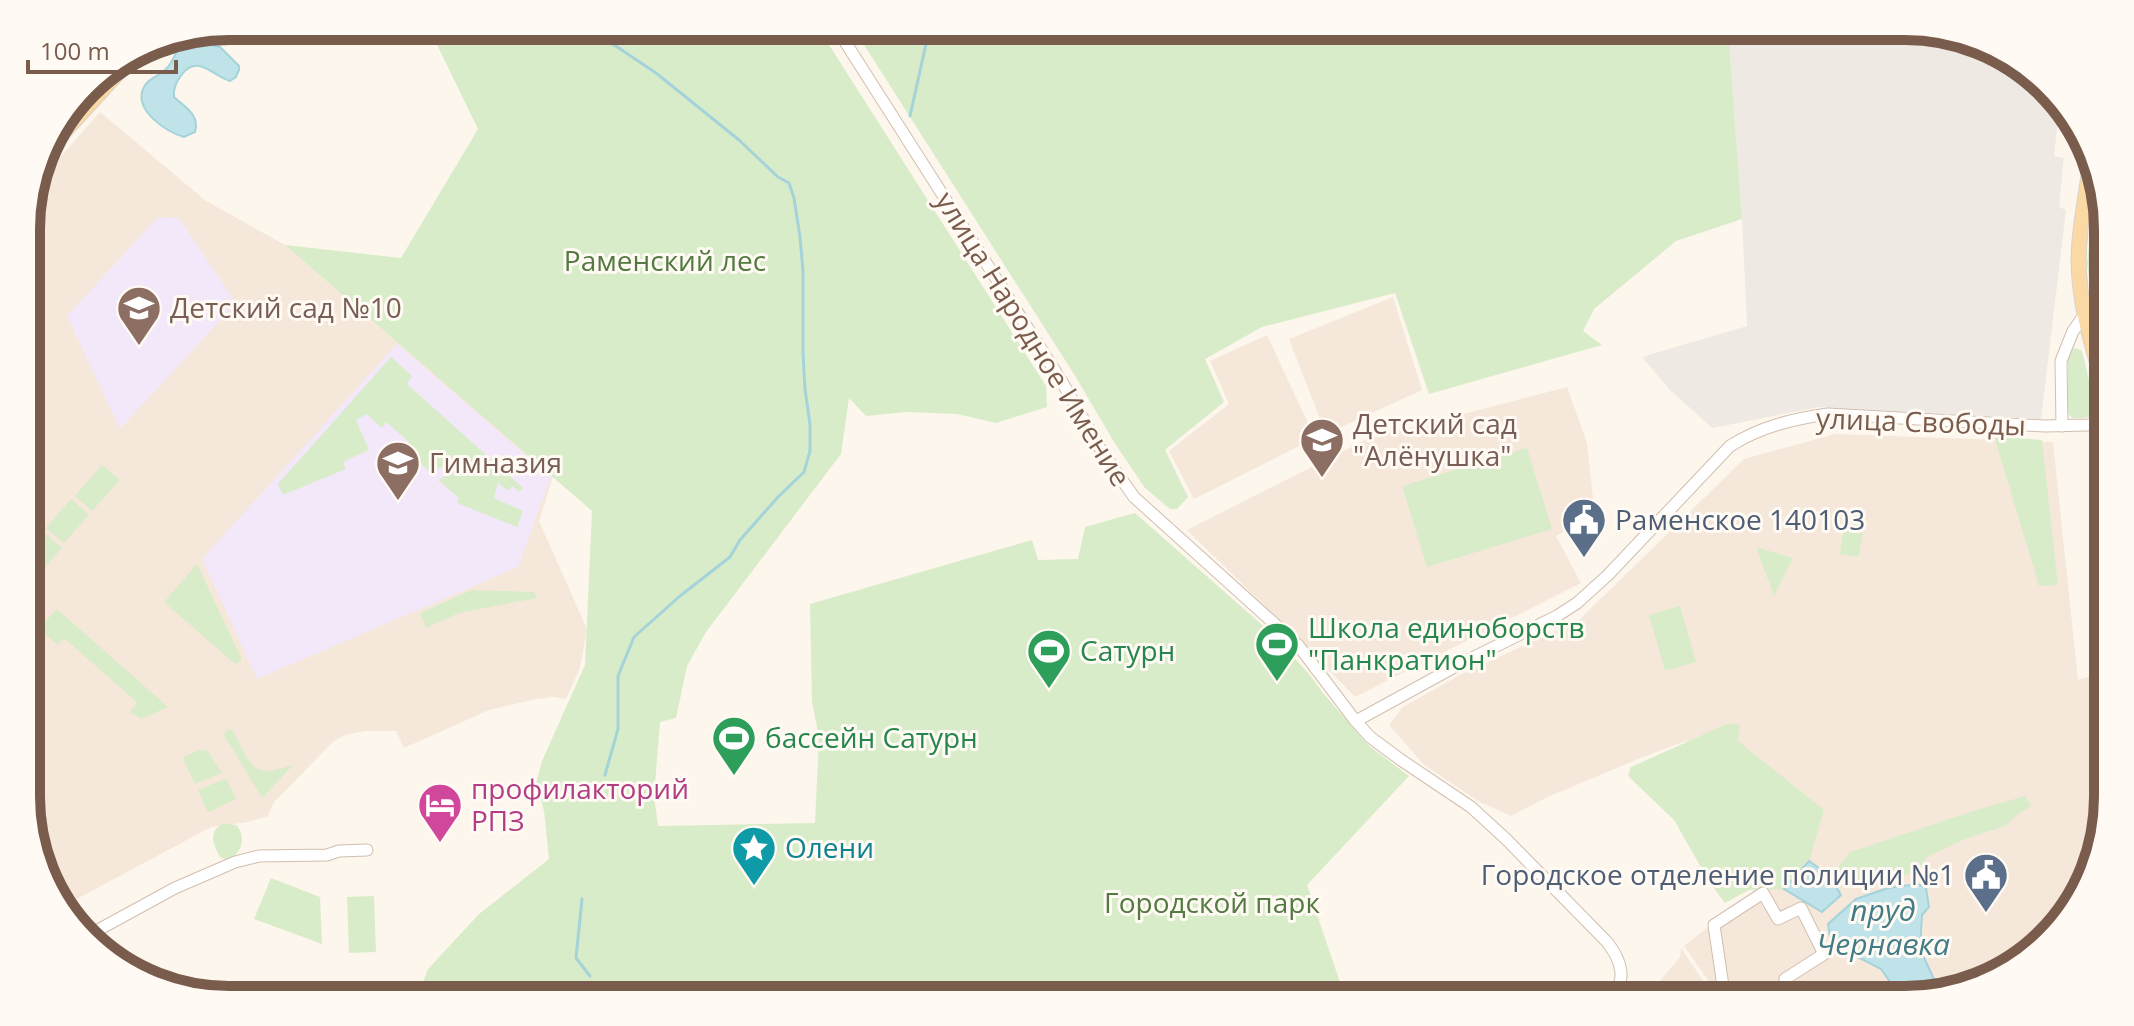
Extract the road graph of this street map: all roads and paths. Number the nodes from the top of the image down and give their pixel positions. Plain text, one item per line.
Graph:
1 (844, 40) edge
2 (108, 84) edge
3 (75, 120) edge
4 (2088, 180) edge
5 (2085, 314) junction
6 (2094, 347) edge
7 (2094, 424) edge
8 (2062, 426) junction
9 (1356, 721) junction
10 (367, 850) dead end
11 (95, 931) edge
12 (1619, 986) edge
13 (1723, 986) edge
14 (1787, 986) edge

1 - 9 street, улица Народное Имение
2 - 3 main road
4 - 5 main road
5 - 6 main road
5 - 8 street
7 - 8 street, улица Свободы
8 - 9 street, улица Свободы
9 - 12 street, улица Народное Имение
10 - 11 street
13 - 14 street

